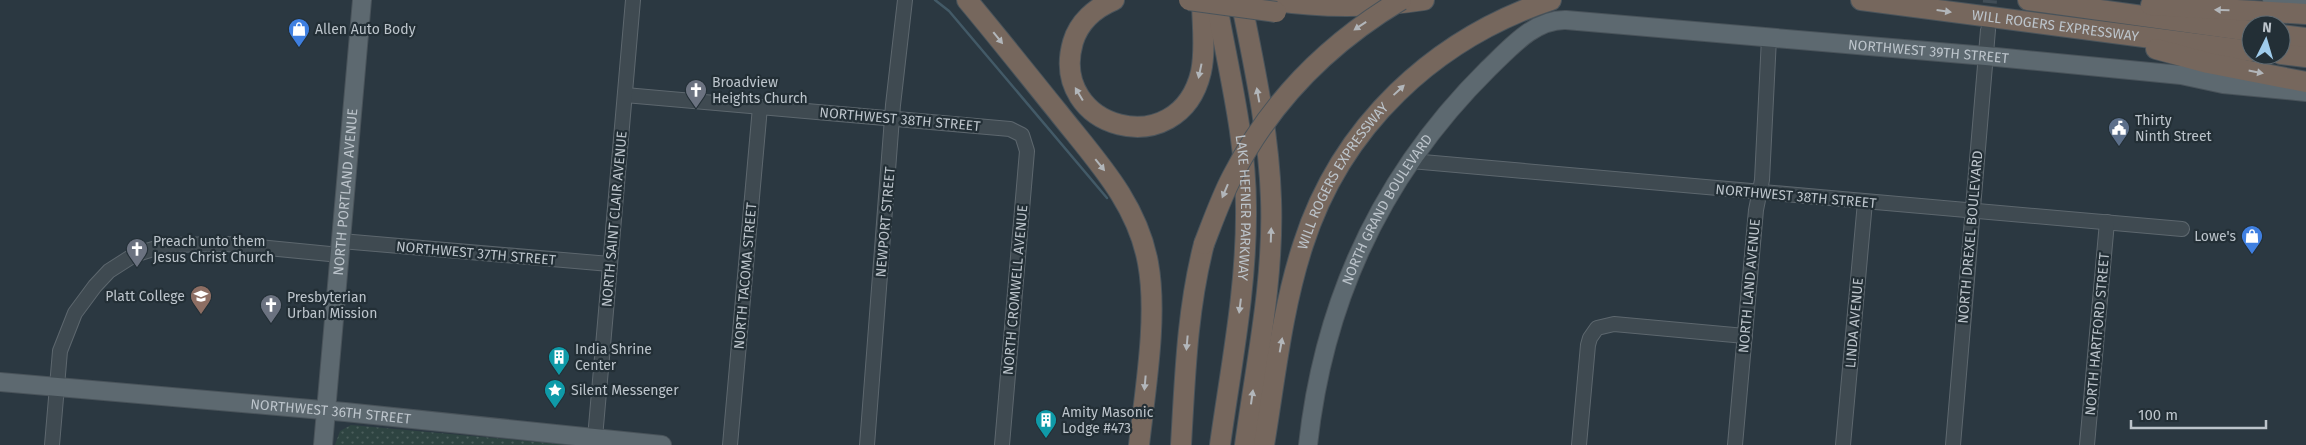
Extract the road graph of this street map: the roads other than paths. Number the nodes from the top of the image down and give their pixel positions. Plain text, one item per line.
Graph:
1 (362, 0) edge
2 (633, 0) edge
3 (904, 0) edge
4 (967, 0) edge
5 (1114, 0) edge
6 (1189, 0) edge
7 (1202, 0) edge
8 (1216, 0) edge
9 (1241, 0) edge
10 (1246, 0) edge
11 (1401, 0) edge
12 (1424, 0) edge
13 (1551, 0) edge
14 (1861, 0) edge
15 (2028, 0) edge
16 (2110, 0) edge
17 (2272, 0) edge
18 (1275, 4) edge
19 (2306, 5) edge
20 (2306, 14) edge
21 (1548, 22) joint
22 (1246, 24) junction
23 (1988, 30) tunnel mouth
24 (2087, 30) junction
25 (2241, 30) edge
26 (2291, 36) edge
27 (1769, 38) junction
28 (2306, 38) edge
29 (2241, 49) edge
30 (2291, 55) edge
31 (1986, 56) junction
32 (2306, 57) edge
33 (2306, 82) edge
34 (2306, 92) edge
35 (625, 95) junction
36 (760, 107) junction
37 (893, 118) junction
38 (1023, 136) joint
39 (1411, 161) junction
40 (1759, 192) junction
41 (1865, 202) junction
42 (1972, 211) junction
43 (2106, 222) junction
44 (2182, 229) dead end
45 (340, 248) junction
46 (610, 264) junction
47 (1745, 336) junction
48 (0, 382) edge
49 (56, 387) junction
50 (326, 410) junction
51 (595, 438) junction
52 (52, 445) edge
53 (323, 445) edge
54 (662, 445) edge
55 (730, 445) edge
56 (866, 445) edge
57 (1002, 445) edge
58 (1139, 445) edge
59 (1181, 445) edge
60 (1220, 445) edge
61 (1245, 445) edge
62 (1264, 445) edge
63 (1308, 445) edge
64 (1580, 445) edge
65 (1735, 445) edge
66 (1843, 445) edge
67 (1953, 445) edge
68 (2087, 445) edge

1 - 45 main road, NORTH PORTLAND AVENUE
2 - 35 street, NORTH SAINT CLAIR AVENUE
3 - 37 street, NEWPORT STREET
4 -> 58 highway
7 -> 5 highway
6 - 18 highway, bridge
8 -> 60 highway, LAKE HEFNER PARKWAY
9 - 22 highway, LAKE HEFNER PARKWAY
10 - 22 highway
11 -> 59 highway, bridge
12 - 18 highway
62 -> 13 highway, WILL ROGERS EXPRESSWAY
14 -> 24 highway, WILL ROGERS EXPRESSWAY
15 - 25 highway, WILL ROGERS EXPRESSWAY
20 -> 16 highway
17 - 19 main road
21 - 27 main road, NORTHWEST 39TH STREET
21 - 39 main road, NORTH GRAND BOULEVARD
61 -> 22 highway, LAKE HEFNER PARKWAY
23 - 31 street, NORTH DREXEL BOULEVARD
24 - 29 highway, WILL ROGERS EXPRESSWAY
24 -> 33 highway
26 - 28 highway
27 - 31 main road, NORTHWEST 39TH STREET
27 - 40 street, NORTH LAND AVENUE
30 - 32 highway
31 - 34 main road, NORTHWEST 39TH STREET
31 - 42 street, NORTH DREXEL BOULEVARD
35 - 36 street, NORTHWEST 38TH STREET
35 - 46 street, NORTH SAINT CLAIR AVENUE
36 - 37 street, NORTHWEST 38TH STREET
36 - 55 street, NORTH TACOMA STREET
37 - 38 street, NORTHWEST 38TH STREET
37 - 56 street, NEWPORT STREET
38 - 57 street, NORTH CROMWELL AVENUE
39 - 40 street, NORTHWEST 38TH STREET
39 - 63 main road, NORTH GRAND BOULEVARD
40 - 41 street, NORTHWEST 38TH STREET
40 - 47 street, NORTH LAND AVENUE
41 - 42 street, NORTHWEST 38TH STREET
41 - 66 street, LINDA AVENUE
42 - 43 street, NORTHWEST 38TH STREET
42 - 67 street, NORTH DREXEL BOULEVARD
43 - 44 street, NORTHWEST 38TH STREET
43 - 68 street, NORTH HARTFORD STREET
45 - 46 street, NORTHWEST 37TH STREET
45 - 49 street, NORTHWEST 37TH STREET
45 - 50 main road, NORTH PORTLAND AVENUE
46 - 51 street, NORTH SAINT CLAIR AVENUE
47 - 64 street
47 - 65 street, NORTH LAND AVENUE
48 - 49 main road, NORTHWEST 36TH STREET
49 - 50 main road, NORTHWEST 36TH STREET
49 - 52 street, NORTHWEST 37TH STREET
50 - 51 main road, NORTHWEST 36TH STREET
50 - 53 main road, NORTH PORTLAND AVENUE
51 - 54 main road, NORTHWEST 36TH STREET

